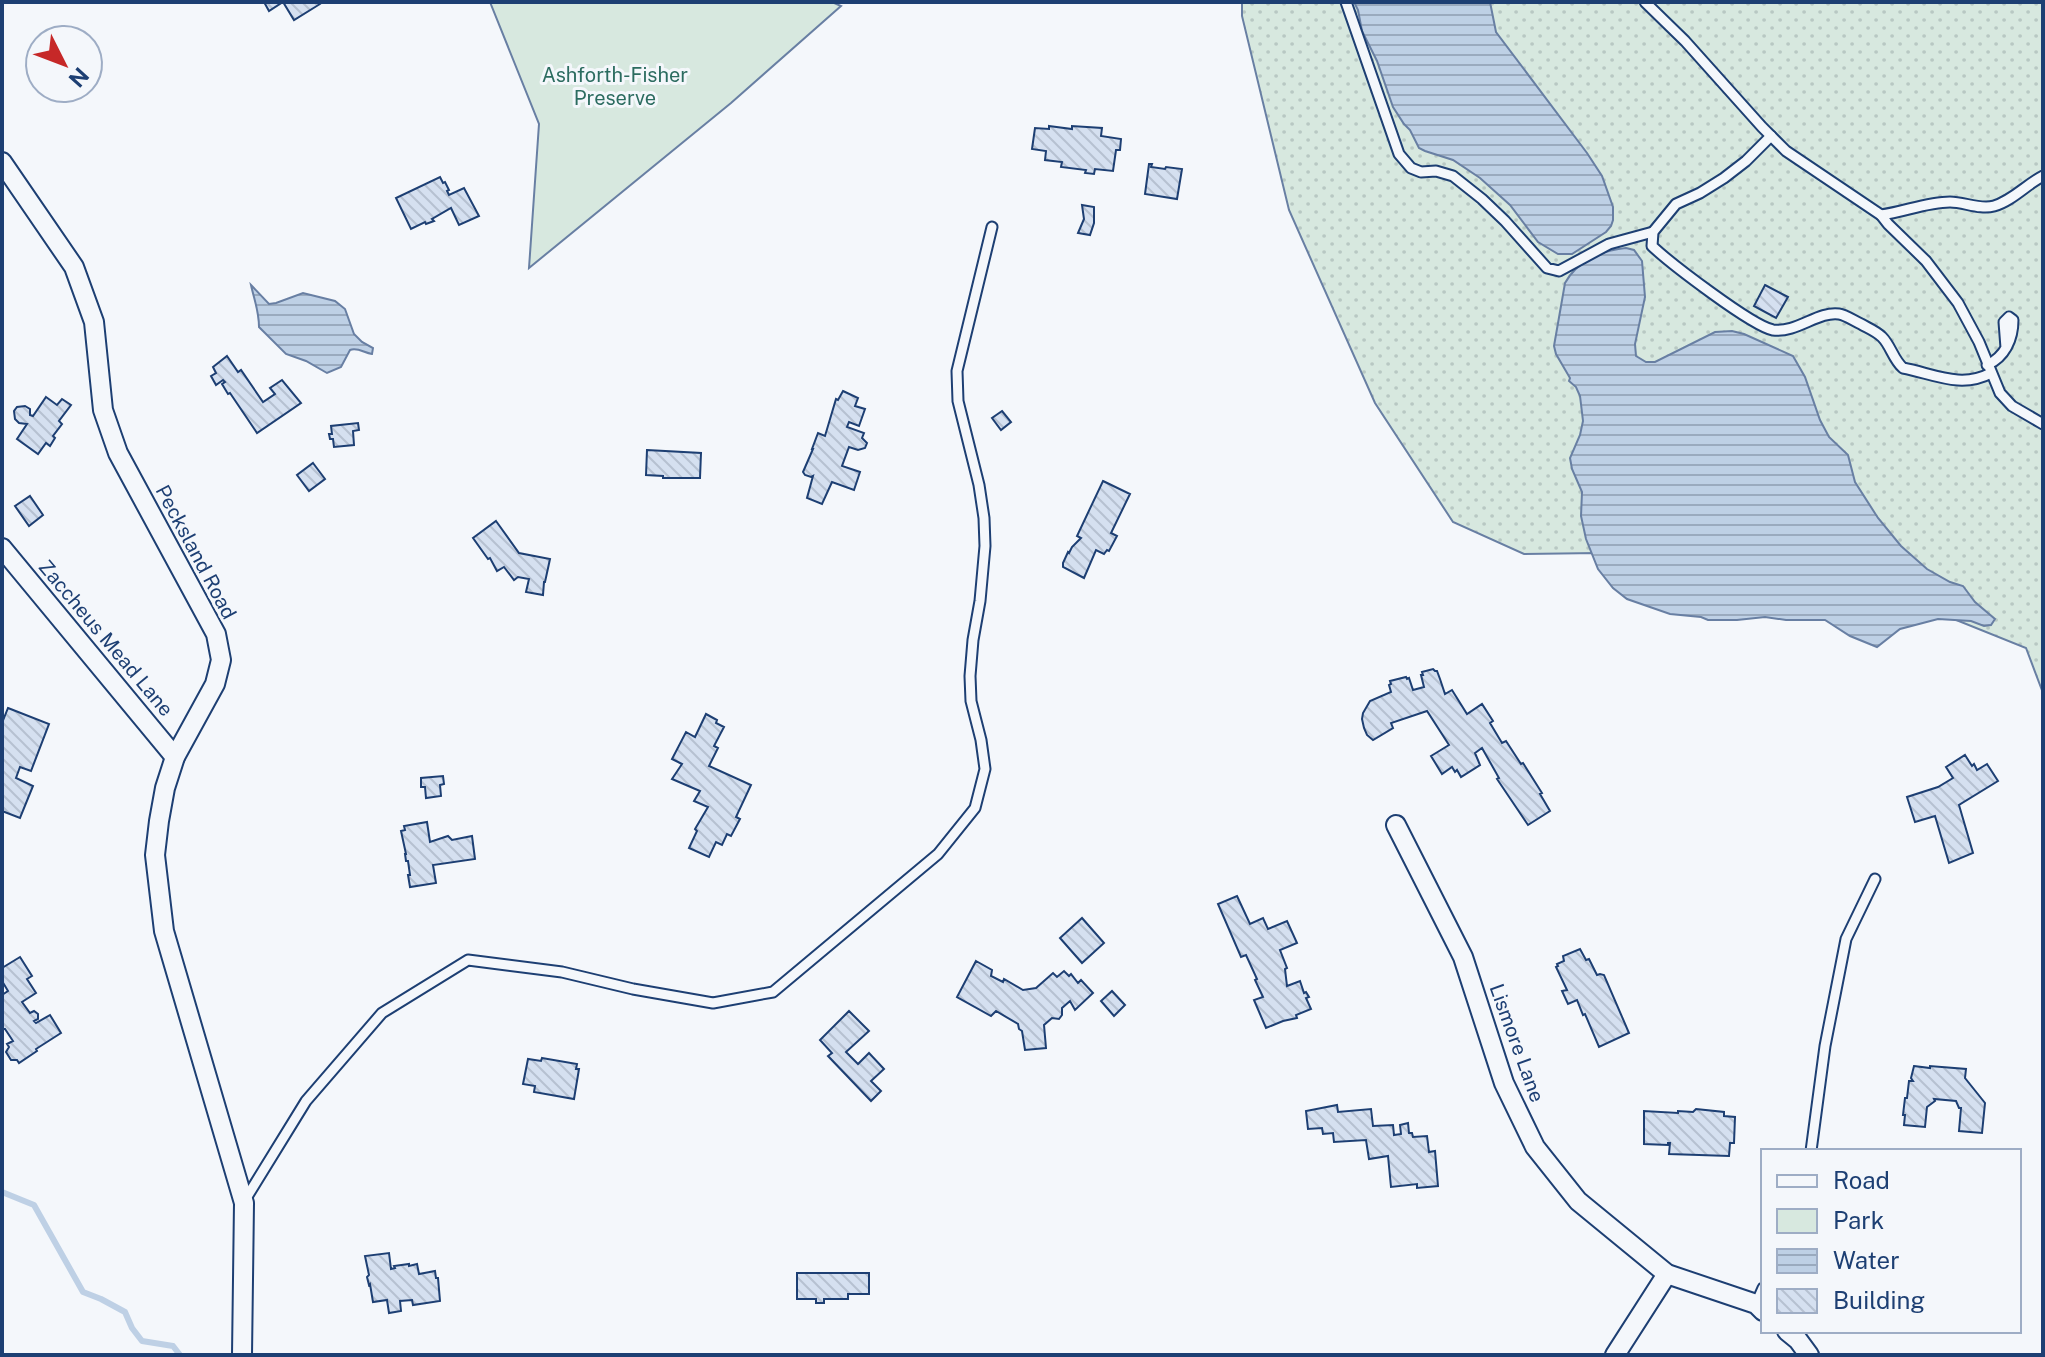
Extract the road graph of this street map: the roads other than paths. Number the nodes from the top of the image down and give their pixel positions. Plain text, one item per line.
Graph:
1 (1346, 2) edge
2 (1645, 2) edge
3 (1771, 136) junction
4 (2, 162) edge
5 (2043, 176) edge
6 (1881, 215) junction
7 (992, 227) dead end
8 (1653, 232) junction
9 (2006, 348) dead end
10 (1989, 369) junction
11 (2043, 424) edge
12 (2, 548) edge
13 (175, 757) junction
14 (1396, 825) dead end
15 (1875, 879) dead end
16 (1811, 1149) edge
17 (244, 1203) junction
18 (1667, 1274) junction
19 (1761, 1301) edge
20 (1789, 1333) edge
21 (242, 1355) edge
22 (1615, 1355) edge
23 (1809, 1355) edge

1 - 8 lane
2 - 3 lane
3 - 6 lane
3 - 8 lane
4 - 13 street, Pecksland Road
5 - 6 lane
6 - 10 lane
7 - 17 lane
8 - 10 lane
9 - 10 lane
10 - 11 lane
12 - 13 street, Zaccheus Mead Lane
13 - 17 street, Pecksland Road
14 - 18 street, Lismore Lane
15 - 16 lane
17 - 21 street, Pecksland Road
18 - 19 street, Lismore Lane
18 - 22 street
20 - 23 street

